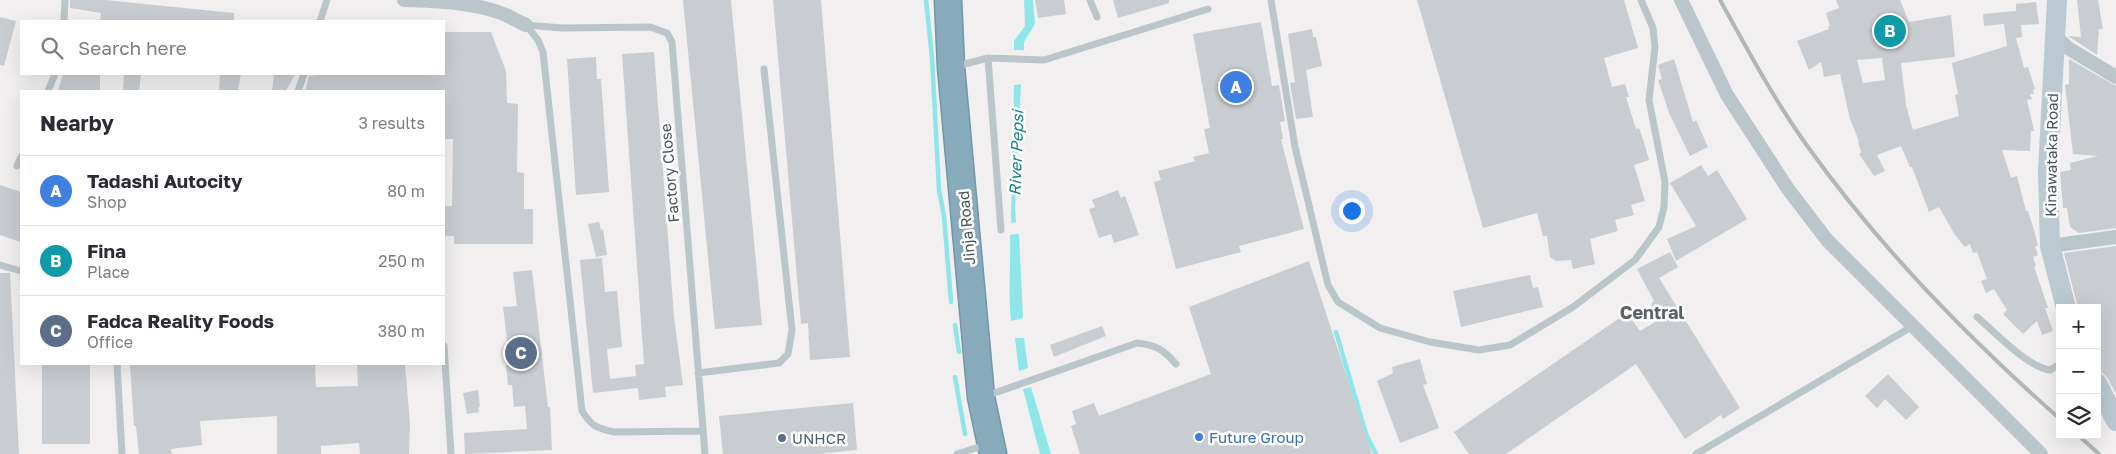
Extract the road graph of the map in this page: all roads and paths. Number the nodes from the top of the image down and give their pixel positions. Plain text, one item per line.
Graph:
1 (65, 0) edge
2 (327, 0) edge
3 (404, 0) edge
4 (948, 0) edge
5 (1090, 0) edge
6 (1271, 0) edge
7 (1642, 0) edge
8 (1681, 0) edge
9 (2057, 0) edge
10 (474, 3) edge
11 (1208, 10) dead end
12 (1097, 17) dead end
13 (64, 20) edge
14 (320, 20) edge
15 (526, 25) junction
16 (2055, 36) junction
17 (988, 58) junction
18 (952, 67) junction
19 (764, 69) dead end
20 (55, 75) edge
21 (304, 75) edge
22 (2116, 77) edge
23 (48, 90) edge
24 (298, 90) edge
25 (20, 159) edge
26 (17, 166) dead end
27 (1001, 230) dead end
28 (2116, 237) edge
29 (2050, 246) junction
30 (0, 265) edge
31 (20, 271) edge
32 (2065, 304) edge
33 (1977, 317) dead end
34 (1914, 326) junction
35 (445, 361) edge
36 (1176, 364) dead end
37 (117, 365) edge
38 (2056, 366) edge
39 (698, 373) junction
40 (2101, 391) edge
41 (981, 397) junction
42 (2116, 421) edge
43 (702, 431) junction
44 (992, 449) edge
45 (122, 454) edge
46 (451, 454) edge
47 (705, 454) edge
48 (957, 454) edge
49 (1696, 454) edge
50 (2041, 454) edge

1 - 13 lane
2 - 14 lane
3 - 10 street
4 - 18 highway, Jinja Road
5 - 12 lane
6 - 7 lane
8 - 34 street
9 - 16 street, Kinawataka Road
10 - 15 street
11 - 17 lane
15 - 39 lane, Factory Close
15 - 43 lane
16 - 22 street
16 - 29 street, Kinawataka Road
17 - 18 lane
17 - 27 lane
18 - 41 highway, Jinja Road
19 - 39 lane
20 - 23 lane
21 - 24 lane
25 - 26 lane
28 - 29 street
29 - 32 street, Kinawataka Road
30 - 31 lane
33 - 38 lane
34 - 49 lane
34 - 50 street
35 - 46 lane
36 - 41 lane
37 - 45 lane
39 - 43 lane, Factory Close
40 - 42 street
41 - 44 highway, Jinja Road
43 - 47 lane, Factory Close
44 - 48 lane

